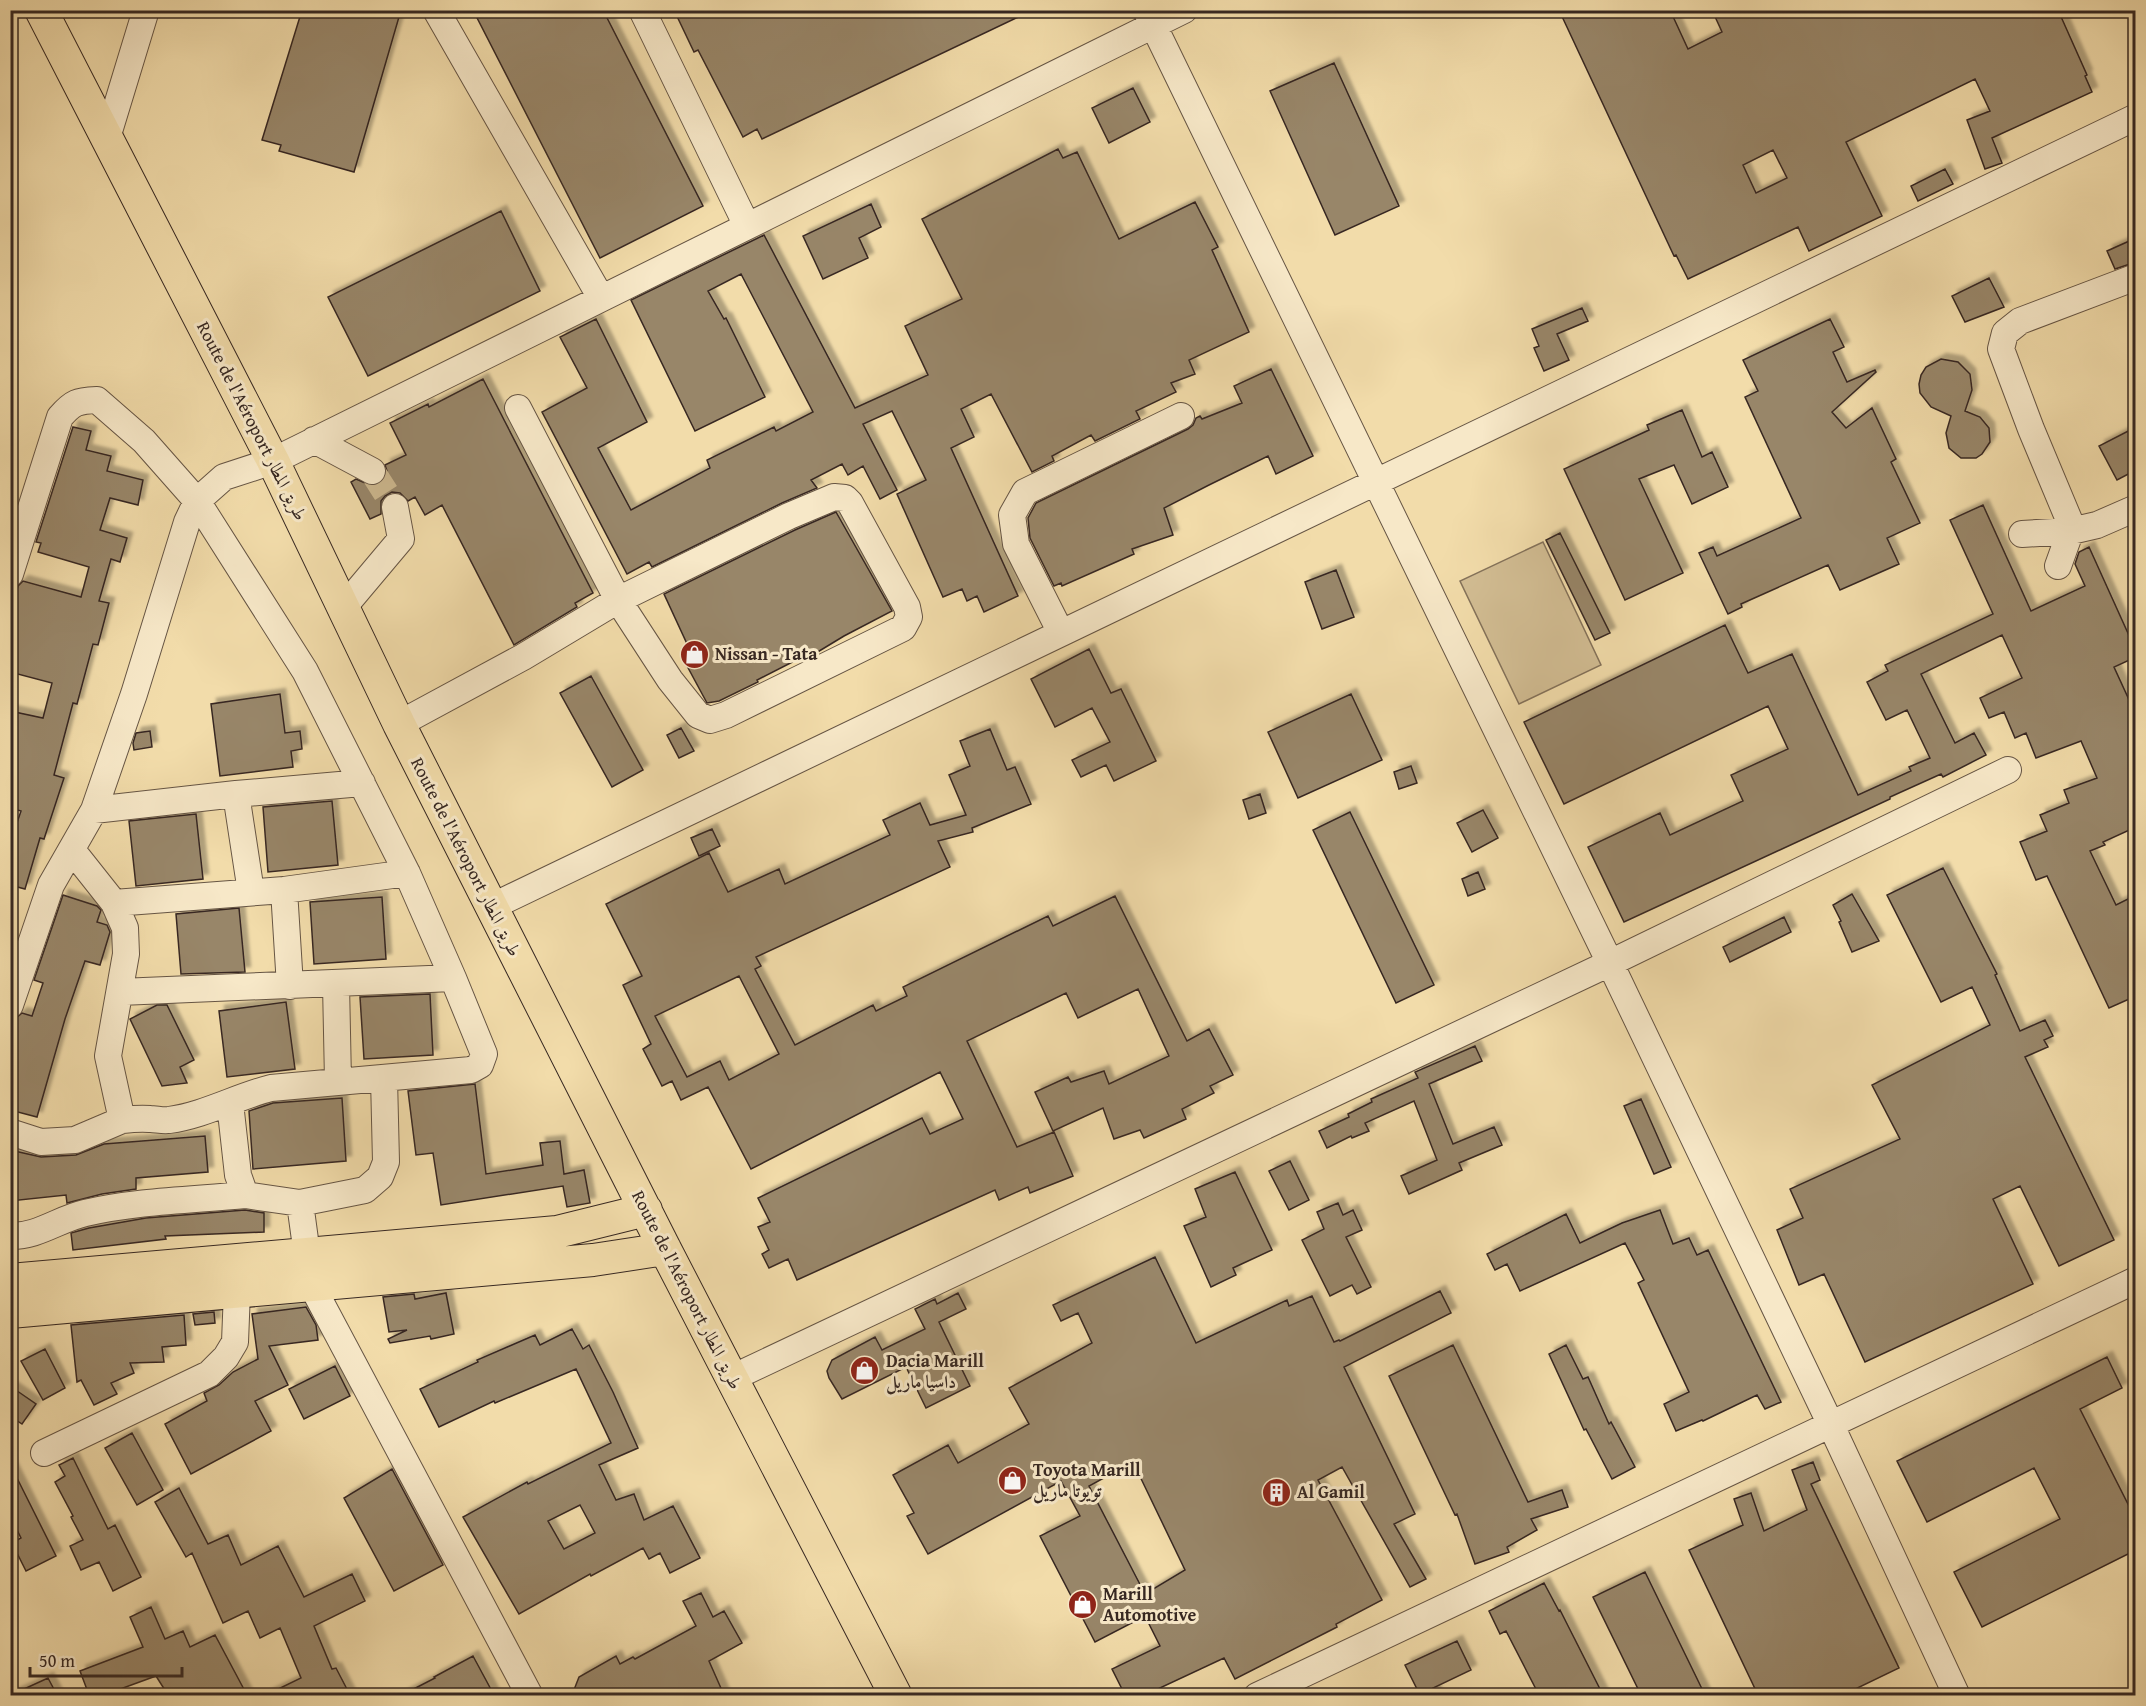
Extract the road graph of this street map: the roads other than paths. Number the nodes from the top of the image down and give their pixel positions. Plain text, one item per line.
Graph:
1 (146, 10) edge
2 (436, 10) edge
3 (642, 10) edge
4 (1184, 10) edge
5 (40, 12) edge
6 (1149, 18) edge
7 (2136, 117) edge
8 (107, 138) junction
9 (747, 226) junction
10 (2136, 277) edge
11 (601, 298) junction
12 (518, 408) dead end
13 (1181, 416) dead end
14 (314, 441) junction
15 (273, 460) junction
16 (372, 471) tunnel mouth
17 (1376, 482) junction
18 (197, 501) junction
19 (394, 507) tunnel mouth
20 (2136, 508) edge
21 (2071, 531) junction
22 (2022, 534) dead end
23 (2058, 566) dead end
24 (10, 574) edge
25 (618, 600) junction
26 (343, 608) junction
27 (1061, 633) junction
28 (399, 724) junction
29 (2008, 770) dead end
30 (362, 783) junction
31 (236, 794) junction
32 (94, 810) junction
33 (72, 850) junction
34 (407, 873) junction
35 (284, 890) junction
36 (251, 892) junction
37 (114, 903) junction
38 (491, 907) junction
39 (1610, 963) junction
40 (453, 978) junction
41 (336, 984) junction
42 (290, 986) junction
43 (120, 992) junction
44 (10, 1005) edge
45 (384, 1078) junction
46 (338, 1081) junction
47 (230, 1104) junction
48 (122, 1120) junction
49 (10, 1132) edge
50 (245, 1196) junction
51 (300, 1203) junction
52 (646, 1210) junction
53 (10, 1236) edge
54 (665, 1249) junction
55 (309, 1270) junction
56 (10, 1280) edge
57 (2136, 1280) edge
58 (237, 1291) junction
59 (10, 1312) edge
60 (732, 1378) junction
61 (1830, 1423) junction
62 (44, 1453) dead end
63 (530, 1695) edge
64 (896, 1695) edge
65 (1257, 1695) edge
66 (1958, 1695) edge

1 - 8 street
2 - 11 street
3 - 9 street
4 - 6 street
5 - 8 main road, Route de l'Aéroport طريق المطار
6 - 9 street
6 - 17 street
7 - 17 street
8 - 15 main road, Route de l'Aéroport طريق المطار
9 - 11 street
10 - 21 street
11 - 14 street
12 - 25 street
13 - 27 street
14 - 15 street
14 - 16 street
15 - 18 street
15 - 26 main road, Route de l'Aéroport طريق المطار
17 - 27 street
17 - 39 street
18 - 24 street
18 - 30 street
18 - 32 street
19 - 26 street
20 - 21 street
21 - 22 street
21 - 23 street
25 - 25 street
25 - 28 street
26 - 28 main road, Route de l'Aéroport طريق المطار
27 - 38 street
28 - 38 main road, Route de l'Aéroport طريق المطار
29 - 39 street
30 - 31 street
30 - 34 street
31 - 32 street
31 - 36 street
32 - 33 street
33 - 37 street
33 - 44 street
34 - 35 street
34 - 40 street
35 - 36 street
35 - 42 street
36 - 37 street
37 - 43 street
38 - 52 main road, Route de l'Aéroport طريق المطار
39 - 60 street
39 - 61 street
40 - 41 street
40 - 45 street
41 - 42 street
41 - 46 street
42 - 43 street
43 - 48 street
45 - 46 street
45 - 51 street
46 - 47 street
47 - 48 street
47 - 50 street
48 - 49 street
50 - 51 street
50 - 53 street
51 - 55 street
52 - 54 main road, Route de l'Aéroport طريق المطار
52 - 55 main road
54 - 55 main road
54 - 60 main road, Route de l'Aéroport طريق المطار
55 - 56 main road
55 - 58 main road
55 - 63 street
57 - 61 street
58 - 59 main road
58 - 62 street
60 - 64 main road, Route de l'Aéroport طريق المطار
61 - 65 street
61 - 66 street

